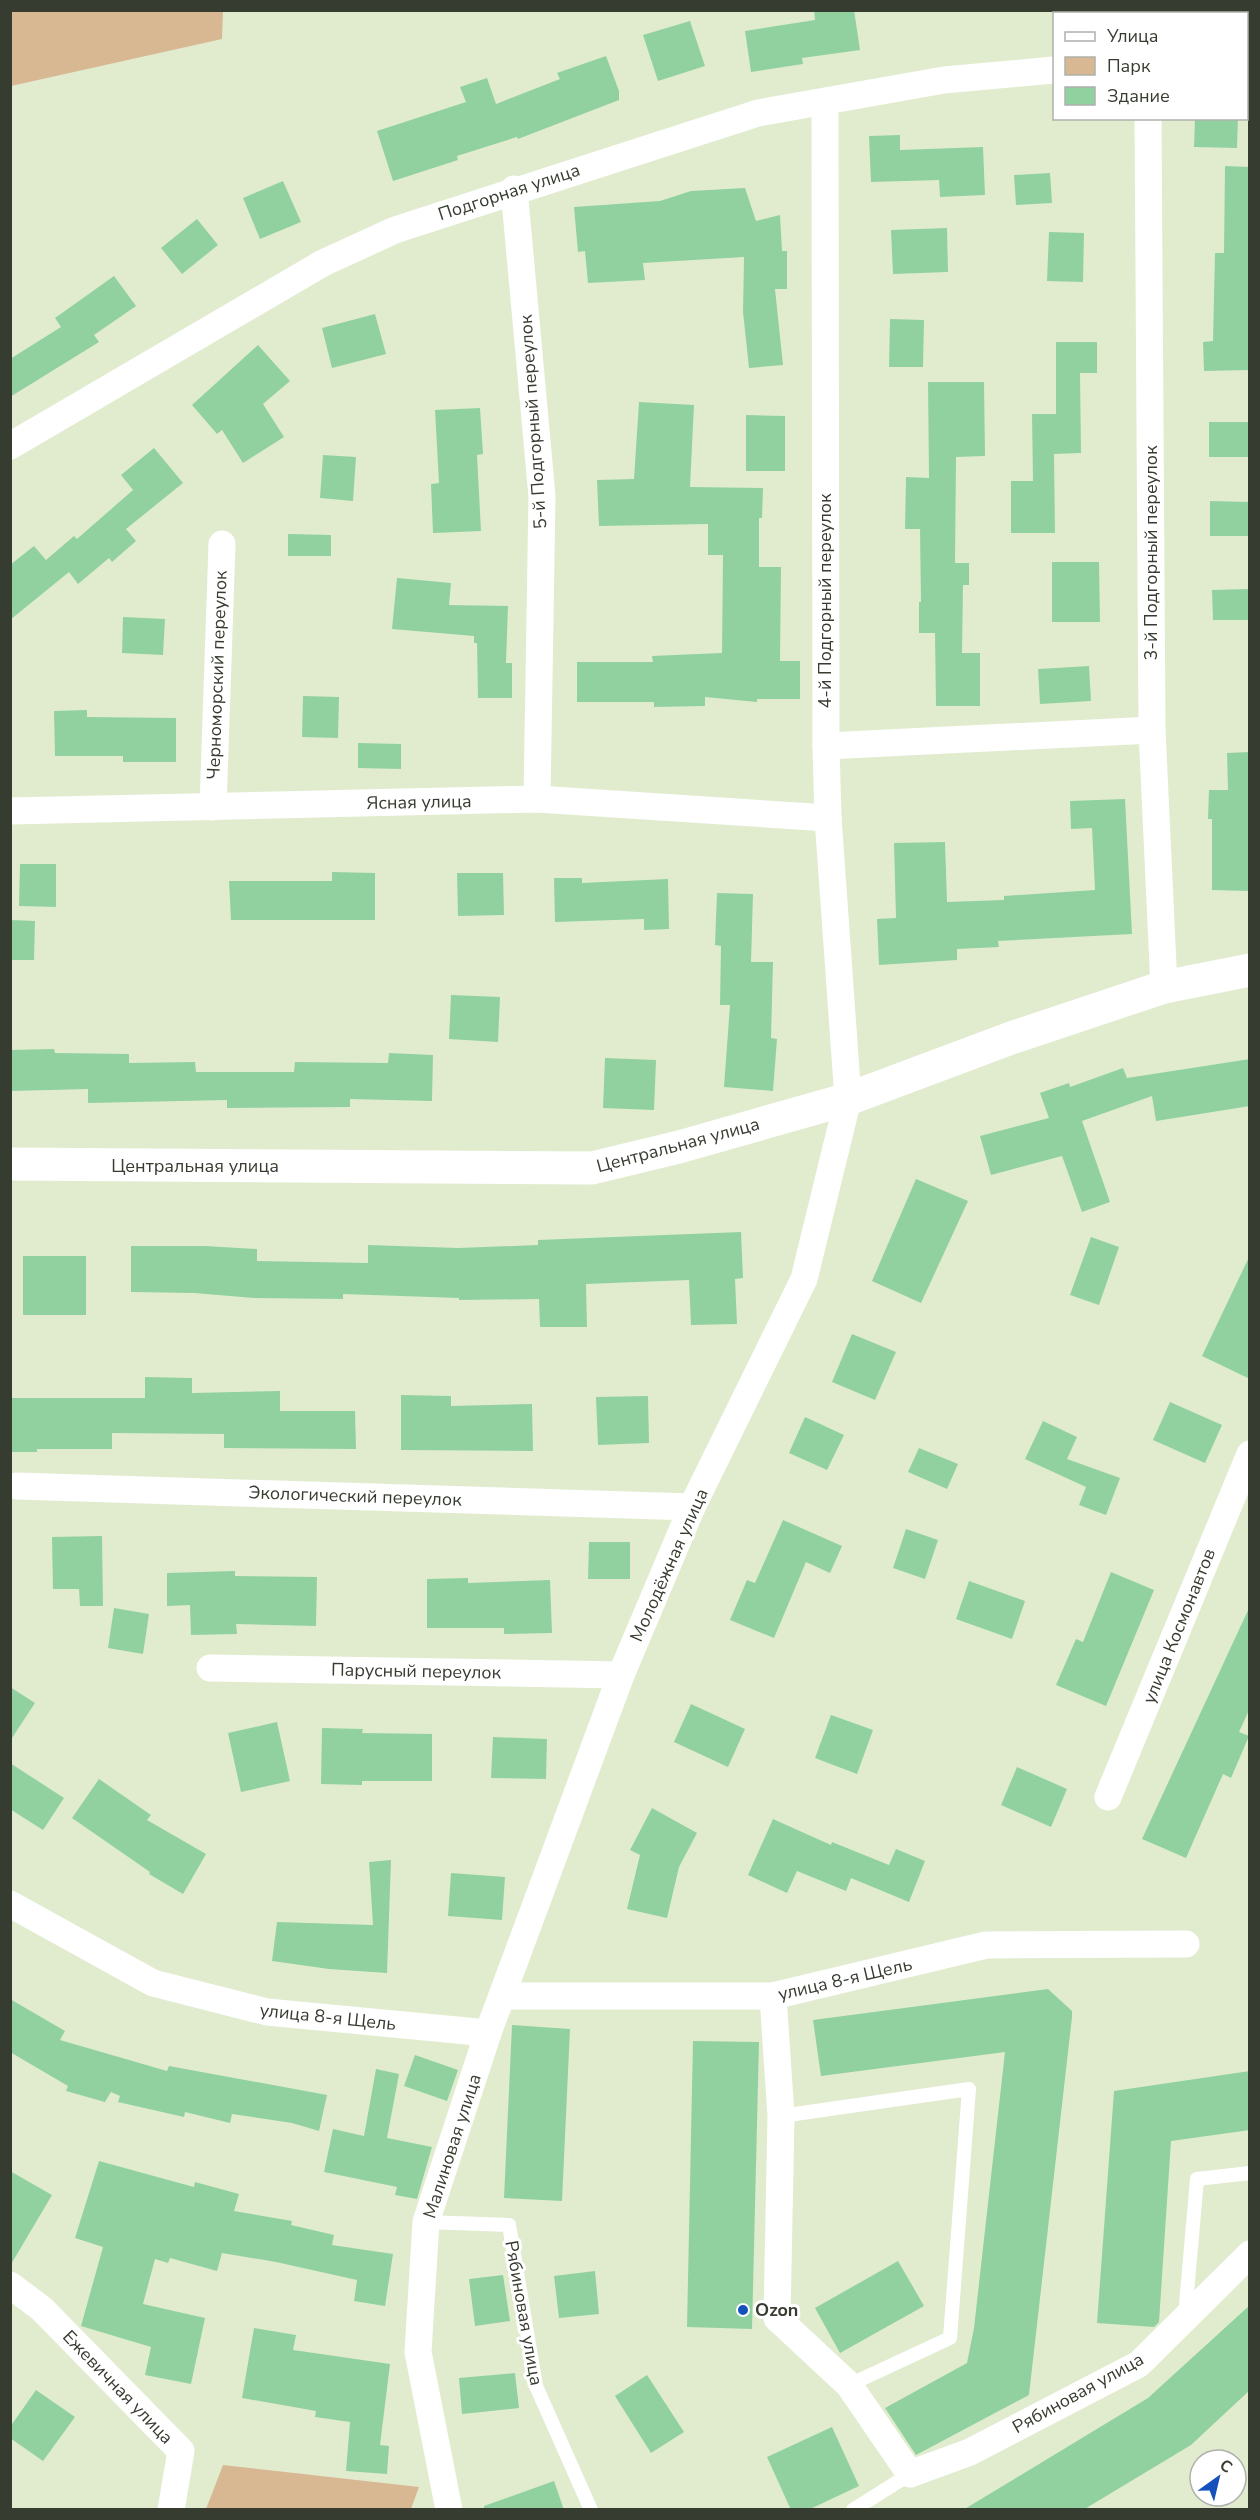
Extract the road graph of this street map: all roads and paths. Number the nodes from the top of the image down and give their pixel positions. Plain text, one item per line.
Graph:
1 (1053, 70) edge
2 (825, 102) junction
3 (1148, 120) edge
4 (514, 189) junction
5 (10, 446) edge
6 (222, 544) dead end
7 (1152, 730) junction
8 (825, 746) junction
9 (537, 799) junction
10 (213, 807) junction
11 (10, 811) edge
12 (828, 818) junction
13 (1250, 970) edge
14 (1164, 987) junction
15 (848, 1099) junction
16 (10, 1164) edge
17 (1250, 1454) edge
18 (17, 1486) dead end
19 (692, 1507) junction
20 (210, 1668) dead end
21 (621, 1675) junction
22 (1108, 1797) dead end
23 (10, 1904) edge
24 (1186, 1944) dead end
25 (502, 1996) junction
26 (772, 1996) junction
27 (488, 2033) junction
28 (781, 2116) junction
29 (1250, 2173) edge
30 (426, 2222) junction
31 (1250, 2254) edge
32 (10, 2285) edge
33 (1184, 2321) junction
34 (849, 2385) junction
35 (910, 2474) junction
36 (171, 2510) edge
37 (449, 2510) edge
38 (591, 2510) edge
39 (853, 2510) edge

1 - 2 street, Подгорная улица
2 - 4 street, Подгорная улица
2 - 8 street, 4-й Подгорный переулок
3 - 7 street, 3-й Подгорный переулок
4 - 5 street, Подгорная улица
4 - 9 street, 5-й Подгорный переулок
6 - 10 street, Черноморский переулок
7 - 8 street
7 - 14 street, 3-й Подгорный переулок
8 - 12 street, 4-й Подгорный переулок
9 - 10 street, Ясная улица
9 - 12 street, Ясная улица
10 - 11 street, Ясная улица
12 - 15 street, 4-й Подгорный переулок
13 - 14 street, Центральная улица
14 - 15 street, Центральная улица
15 - 16 street, Центральная улица
15 - 19 street, Молодёжная улица
17 - 22 street, улица Космонавтов
18 - 19 street, Экологический переулок
19 - 21 street, Молодёжная улица
20 - 21 street, Парусный переулок
21 - 25 street, Молодёжная улица
23 - 27 street, улица 8-я Щель
24 - 26 street, улица 8-я Щель
25 - 26 street, улица 8-я Щель
25 - 27 street, Молодёжная улица
26 - 28 street
27 - 30 street, Малиновая улица
28 - 34 street
28 - 34 lane
29 - 33 lane
30 - 37 street, Малиновая улица
30 - 38 lane, Рябиновая улица
31 - 33 street, Рябиновая улица
32 - 36 street, Ежевичная улица
33 - 35 street, Рябиновая улица
34 - 35 street
35 - 39 lane, Рябиновая улица

